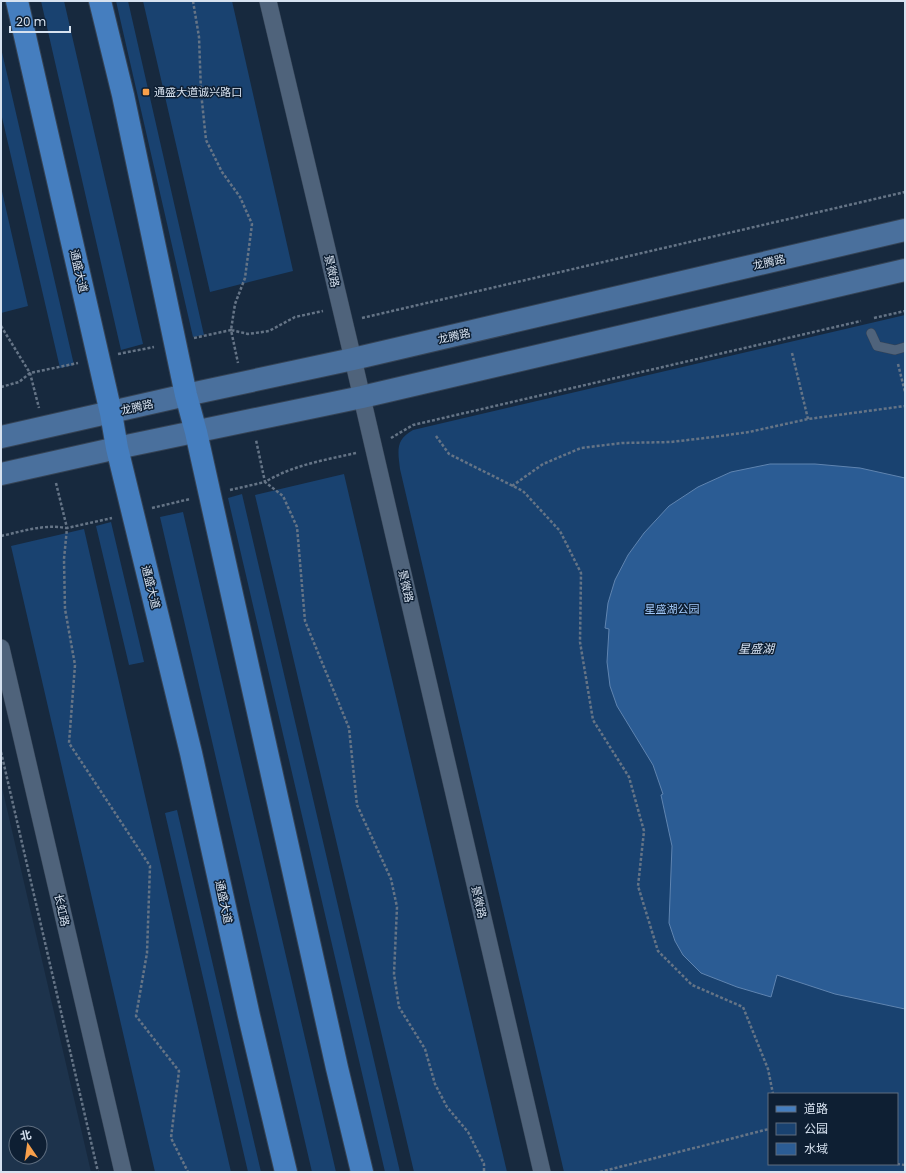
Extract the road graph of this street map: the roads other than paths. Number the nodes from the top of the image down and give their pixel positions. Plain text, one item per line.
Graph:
1 (17, 1) edge
2 (100, 1) edge
3 (268, 1) edge
4 (905, 230) edge
5 (905, 270) edge
6 (871, 333) dead end
7 (905, 347) edge
8 (353, 360) junction
9 (186, 395) junction
10 (362, 397) junction
11 (111, 413) junction
12 (196, 432) junction
13 (1, 437) edge
14 (117, 448) junction
15 (1, 474) edge
16 (1, 648) edge
17 (123, 1172) edge
18 (286, 1172) edge
19 (362, 1172) edge
20 (542, 1172) edge

1 - 11 main road, 通盛大道
2 - 9 main road
3 - 8 street, 景微路
4 - 8 main road, 龙腾路
5 - 10 main road
6 - 7 lane
8 - 9 main road, 龙腾路
8 - 10 street, 景微路
9 - 11 main road, 龙腾路
9 - 12 main road
10 - 12 main road
10 - 20 street, 景微路
11 - 13 main road, 龙腾路
11 - 14 main road, 通盛大道
12 - 14 main road
12 - 19 main road
14 - 15 main road
14 - 18 main road, 通盛大道
16 - 17 street, 长虹路

